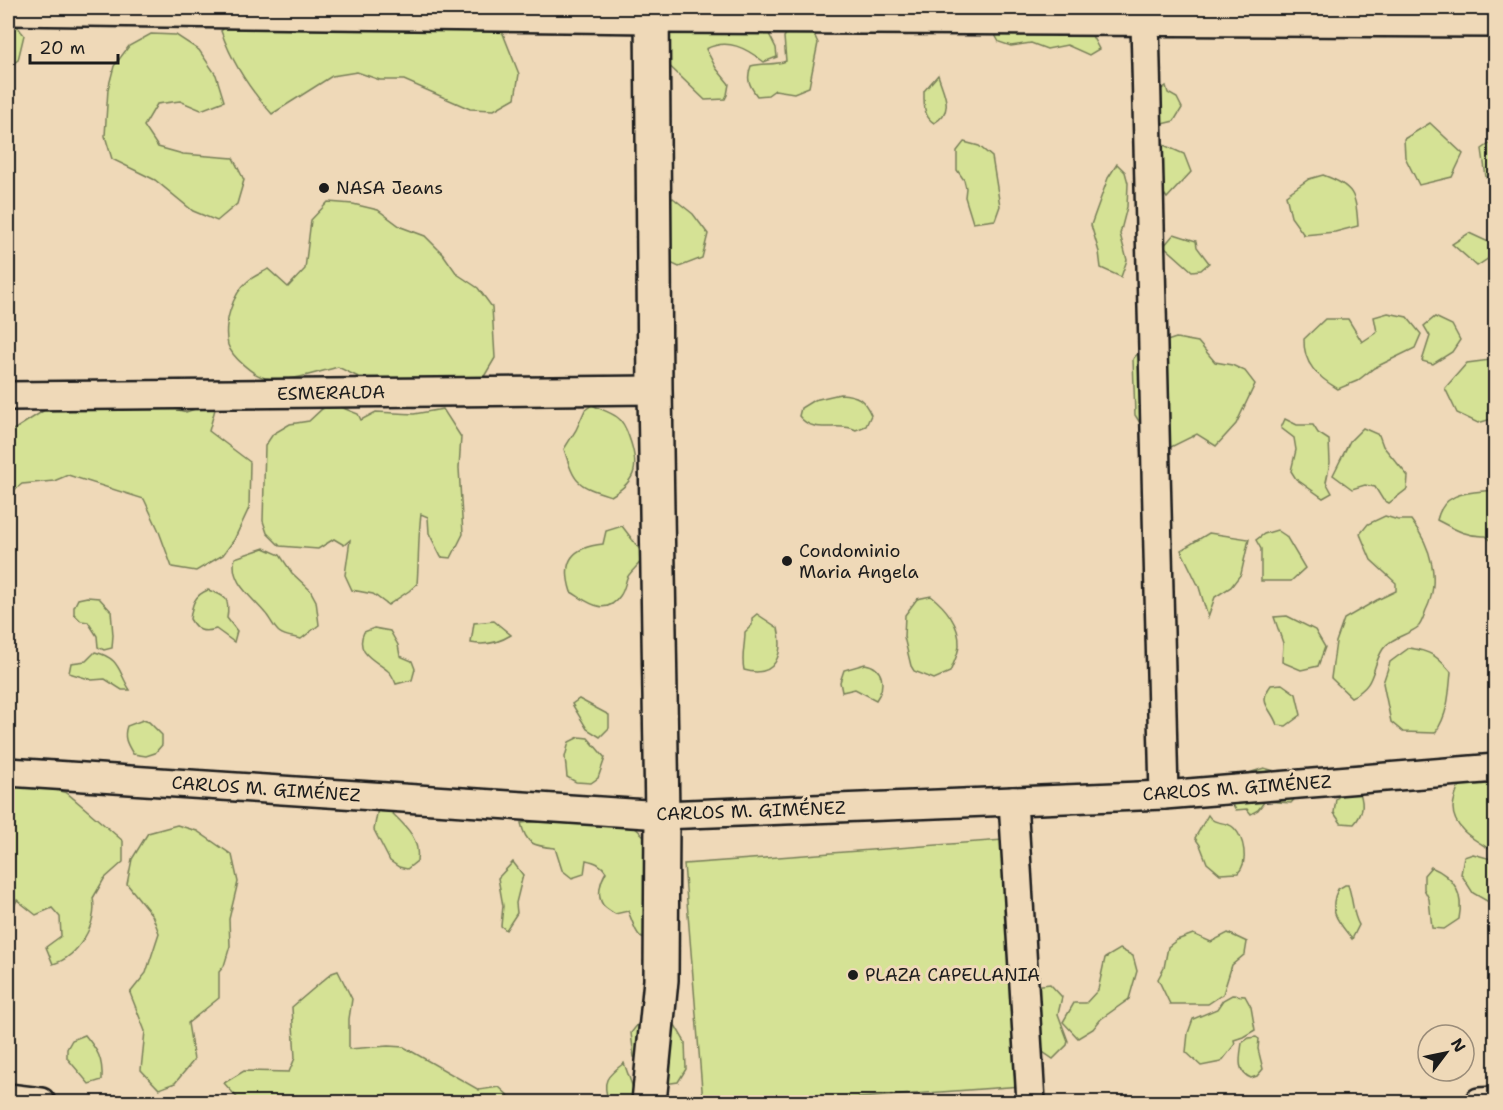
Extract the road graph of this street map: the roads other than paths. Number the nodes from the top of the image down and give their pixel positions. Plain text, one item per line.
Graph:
1 (8, 11) edge
2 (652, 13) edge
3 (1145, 23) junction
4 (1496, 23) edge
5 (655, 390) junction
6 (8, 396) edge
7 (1496, 768) edge
8 (8, 772) edge
9 (1164, 795) junction
10 (1013, 801) junction
11 (662, 815) junction
12 (8, 1098) edge
13 (1496, 1101) edge
14 (41, 1102) edge
15 (649, 1102) edge
16 (1031, 1102) edge
17 (1479, 1102) edge

1 - 2 street
2 - 3 street
2 - 5 street
3 - 4 street
3 - 9 street
5 - 6 street, ESMERALDA
5 - 11 street
7 - 9 street, CARLOS M. GIMÉNEZ
8 - 11 street, CARLOS M. GIMÉNEZ
9 - 10 street, CARLOS M. GIMÉNEZ
10 - 11 street, CARLOS M. GIMÉNEZ
10 - 16 street
11 - 15 street
12 - 14 street
13 - 17 street

